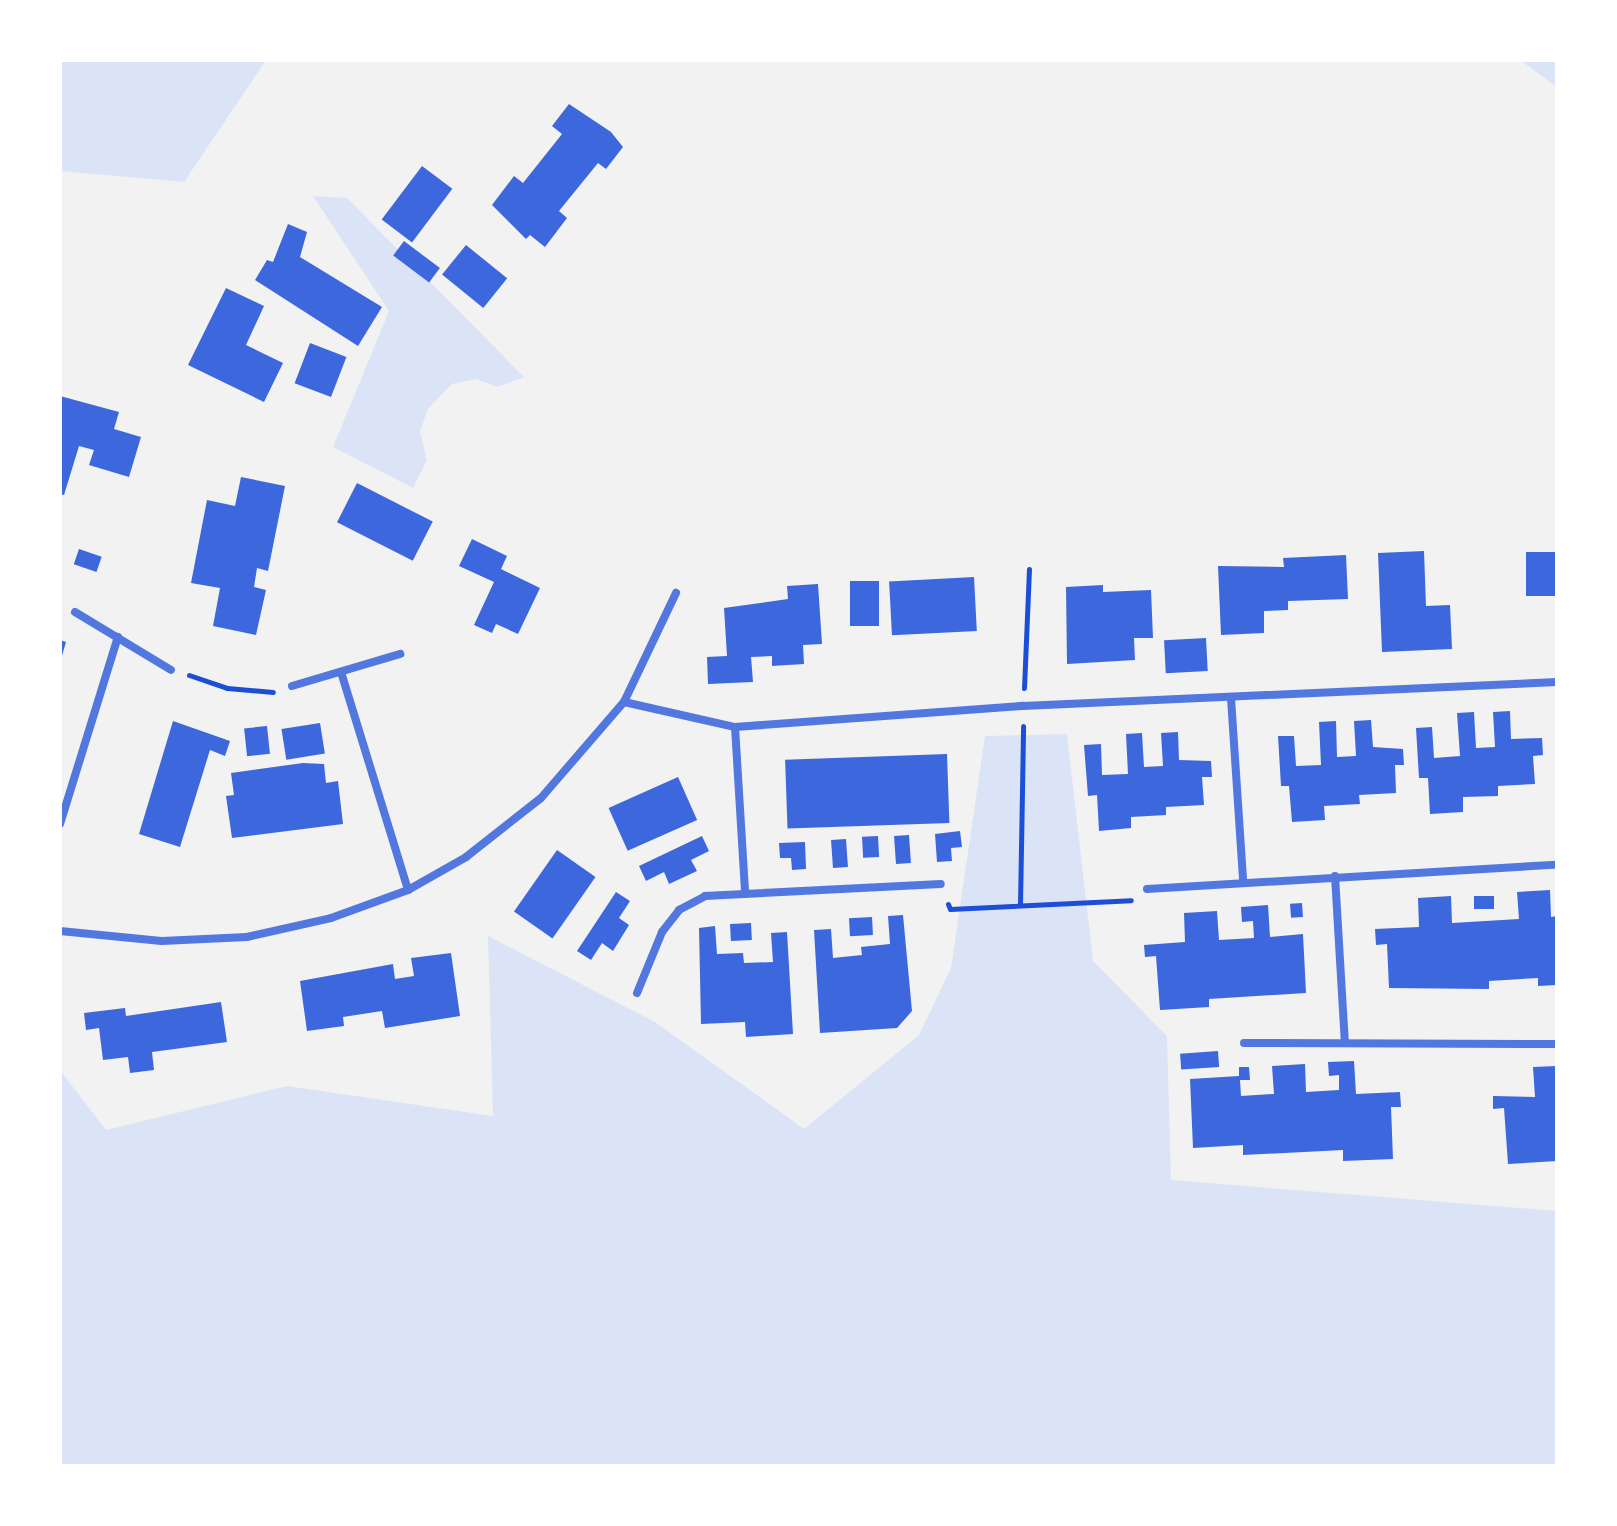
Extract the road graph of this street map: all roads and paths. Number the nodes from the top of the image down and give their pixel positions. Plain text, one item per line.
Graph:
1 (1029, 569) dead end
2 (676, 593) dead end
3 (75, 612) dead end
4 (118, 637) junction
5 (400, 654) dead end
6 (171, 670) dead end
7 (184, 672) dead end
8 (341, 672) junction
9 (1557, 682) edge
10 (292, 686) dead end
11 (271, 693) dead end
12 (1231, 698) junction
13 (624, 702) junction
14 (1023, 706) junction
15 (735, 727) junction
16 (60, 824) edge
17 (1557, 865) edge
18 (1335, 876) junction
19 (1243, 881) junction
20 (941, 884) joint
21 (1147, 889) joint
22 (408, 890) junction
23 (745, 891) junction
24 (1020, 905) junction
25 (60, 931) edge
26 (637, 993) dead end
27 (1244, 1043) dead end
28 (1345, 1043) junction
29 (1557, 1044) edge

1 - 14 path
2 - 13 street
3 - 4 street
4 - 6 street
4 - 16 street
5 - 8 street
7 - 11 path
8 - 10 street
8 - 22 street
9 - 12 street
12 - 14 street
12 - 19 street
13 - 15 street
13 - 22 street
14 - 15 street
14 - 24 path
15 - 23 street
17 - 18 street
18 - 19 street
18 - 28 street
19 - 21 street
20 - 23 street
20 - 24 path
21 - 24 path
22 - 25 street
23 - 26 street
27 - 28 street
28 - 29 street

